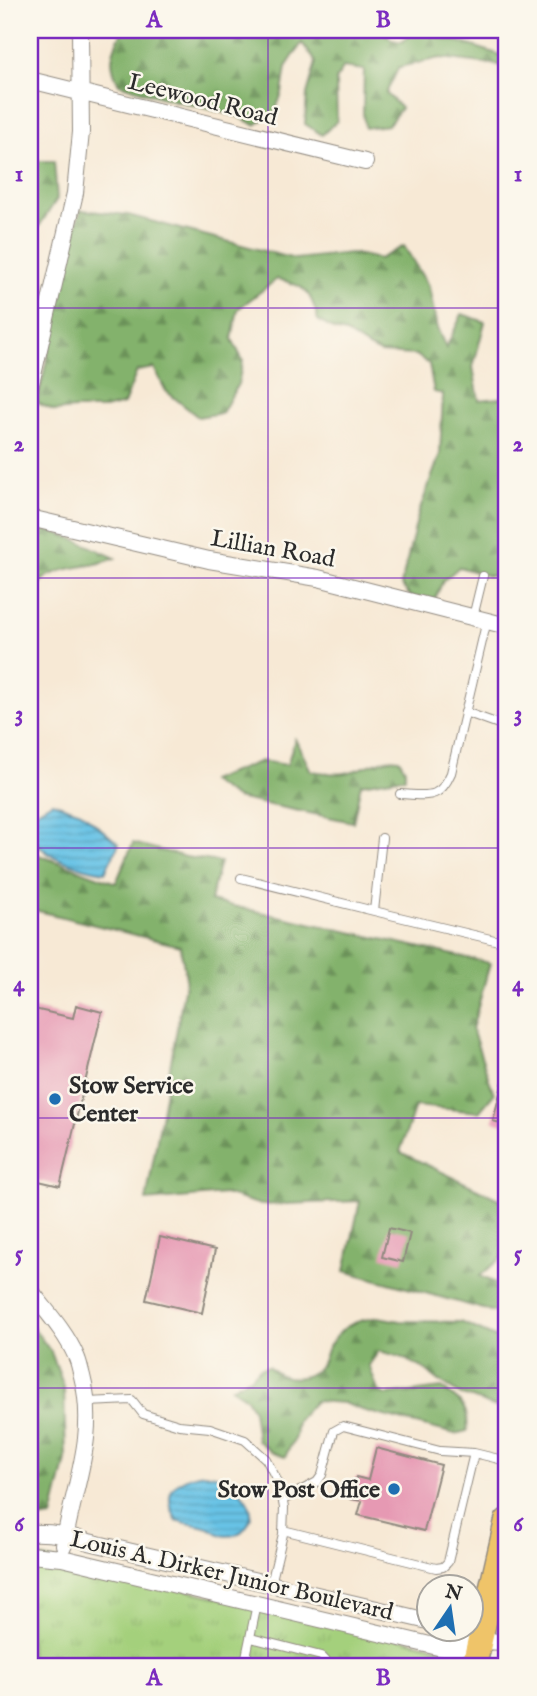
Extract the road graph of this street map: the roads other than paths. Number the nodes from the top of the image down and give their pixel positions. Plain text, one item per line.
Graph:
1 (80, 30) edge
2 (30, 80) edge
3 (80, 92) junction
4 (365, 162) dead end
5 (30, 388) edge
6 (30, 518) edge
7 (483, 576) dead end
8 (480, 618) junction
9 (507, 625) edge
10 (465, 712) junction
11 (507, 727) edge
12 (400, 794) dead end
13 (383, 838) dead end
14 (241, 878) dead end
15 (374, 911) junction
16 (507, 943) edge
17 (30, 1290) edge
18 (87, 1402) junction
19 (474, 1453) junction
20 (507, 1461) edge
21 (283, 1500) junction
22 (507, 1521) edge
23 (283, 1530) junction
24 (30, 1533) edge
25 (66, 1534) junction
26 (30, 1555) edge
27 (62, 1558) junction
28 (271, 1584) junction
29 (257, 1604) junction
30 (414, 1617) edge
31 (484, 1622) edge
32 (251, 1639) junction
33 (484, 1640) edge
34 (414, 1641) edge
35 (507, 1642) edge
36 (426, 1644) edge
37 (468, 1644) edge
38 (479, 1644) edge
39 (246, 1657) dead end
40 (331, 1666) edge
41 (474, 1666) edge

1 - 3 street
2 - 3 street, Leewood Road
3 - 4 street, Leewood Road
3 - 5 street
6 - 8 street, Lillian Road
7 - 8 lane
8 - 9 street, Lillian Road
8 - 10 lane
10 - 11 lane
10 - 12 lane
13 - 15 lane
14 - 15 lane
15 - 16 lane
17 - 18 street
18 - 21 lane
18 - 25 street
19 - 20 lane
19 - 21 lane
19 - 23 lane
21 - 23 lane
22 - 31 main road
23 - 28 lane
24 - 25 street, Louis A. Dirker Junior Boulevard
25 - 27 street
25 - 28 street, Louis A. Dirker Junior Boulevard
26 - 27 street, Louis A. Dirker Junior Boulevard
27 - 29 street, Louis A. Dirker Junior Boulevard
28 - 30 street, Louis A. Dirker Junior Boulevard
29 - 32 lane
29 - 34 street, Louis A. Dirker Junior Boulevard
32 - 39 lane
32 - 40 lane
33 - 35 street
36 - 37 street, Louis A. Dirker Junior Boulevard
38 - 41 main road

